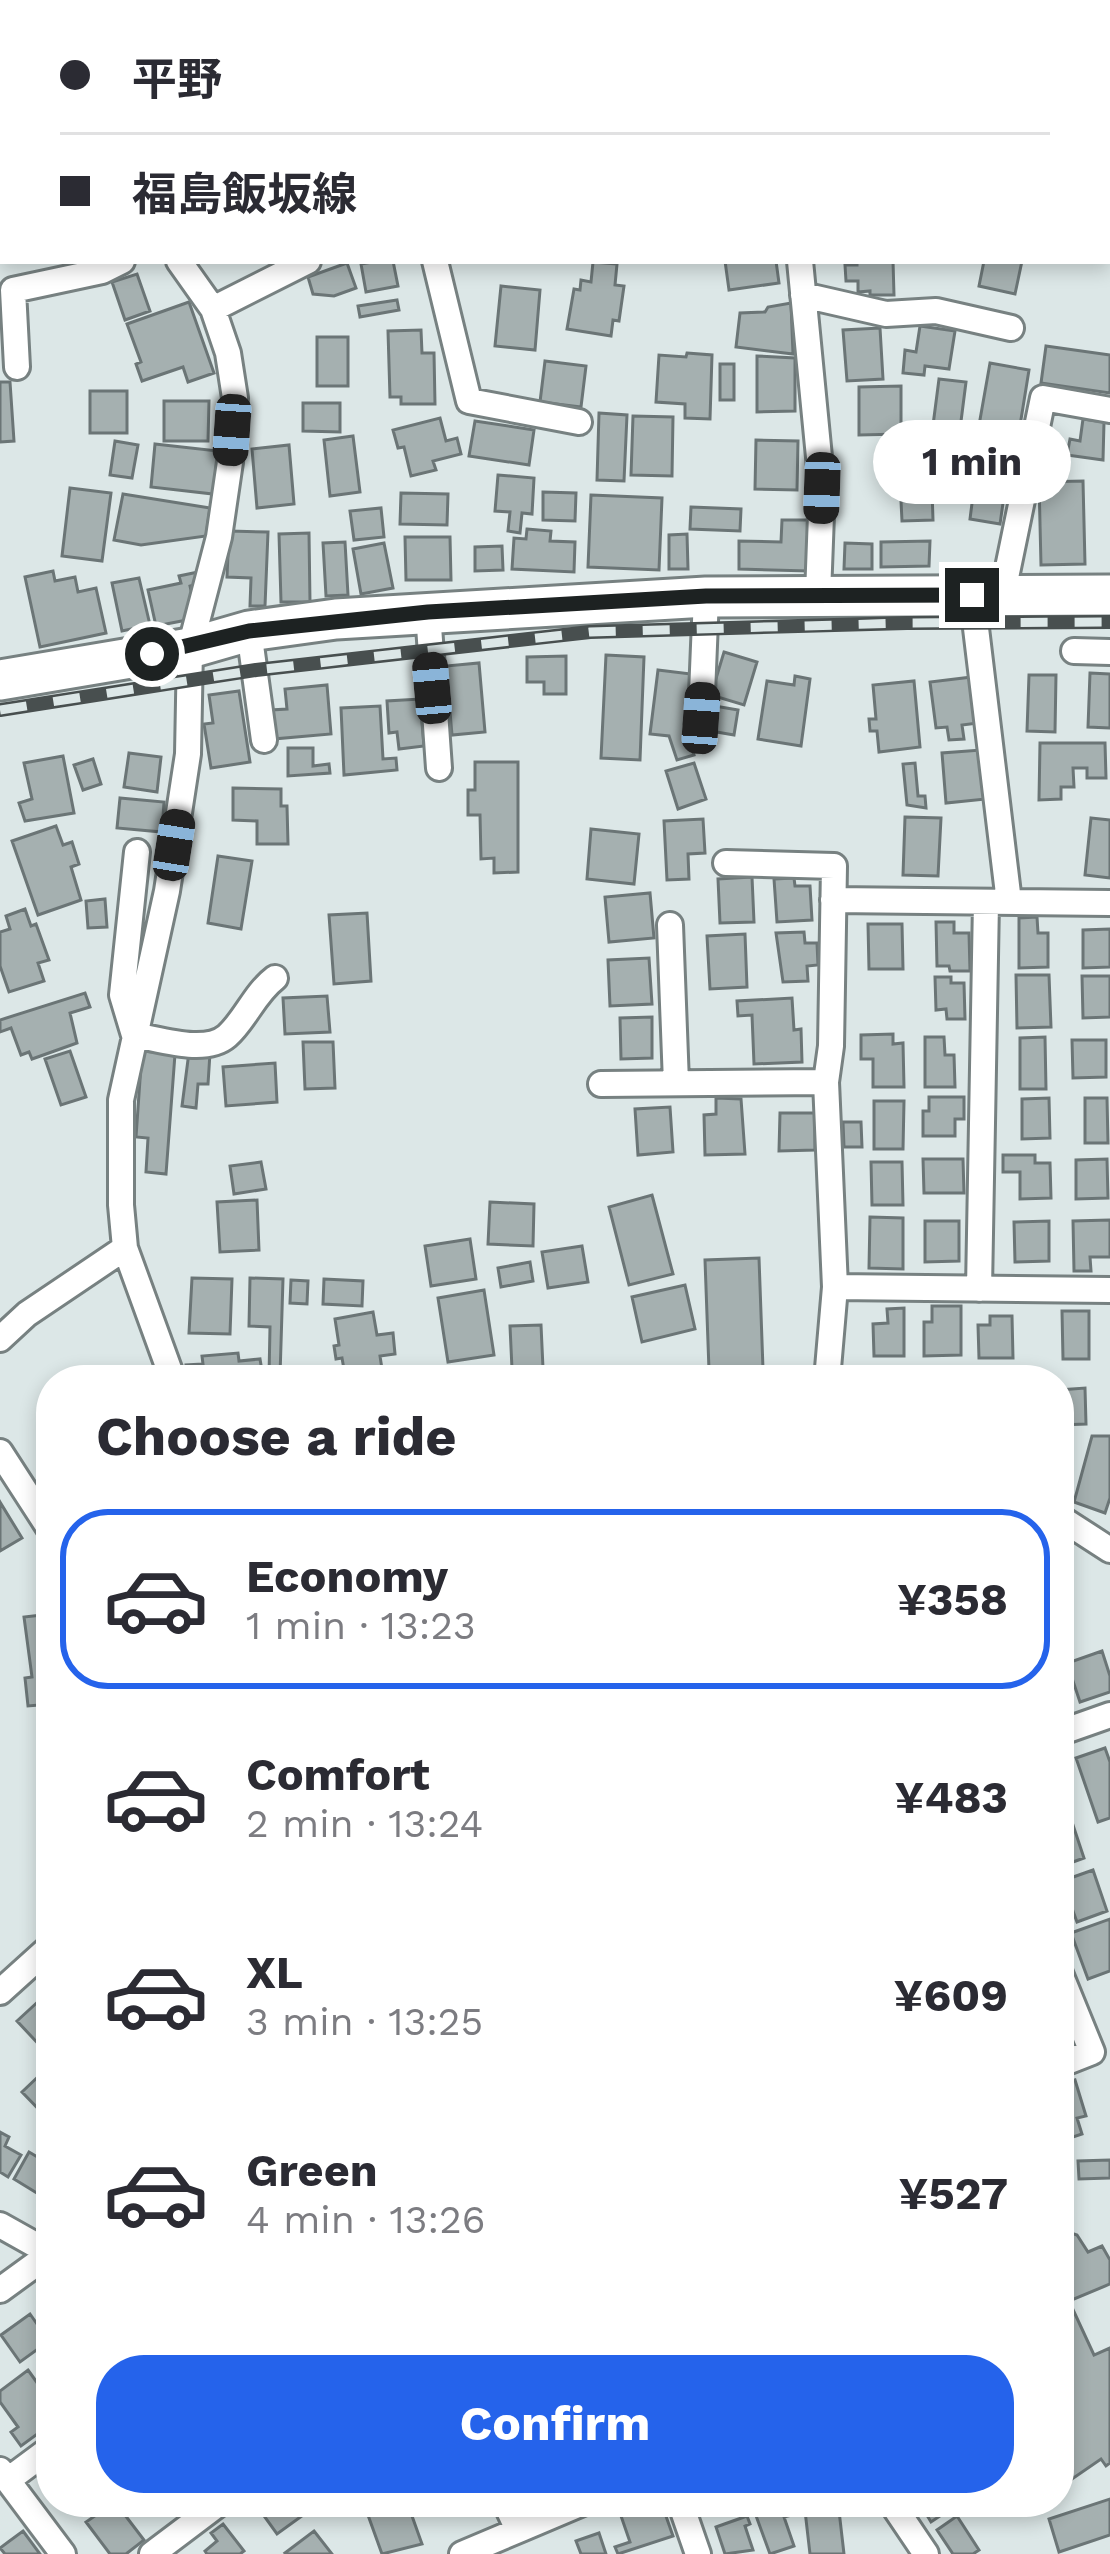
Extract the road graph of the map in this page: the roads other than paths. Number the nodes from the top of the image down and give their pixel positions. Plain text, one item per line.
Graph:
1 (116, 264) edge
2 (181, 264) edge
3 (302, 264) edge
4 (436, 264) edge
5 (800, 264) edge
6 (803, 295) junction
7 (213, 309) junction
8 (1011, 328) dead end
9 (17, 368) dead end
10 (1110, 410) edge
11 (579, 422) dead end
12 (818, 595) junction
13 (706, 596) junction
14 (987, 596) junction
15 (1110, 596) edge
16 (428, 612) junction
17 (249, 631) junction
18 (190, 648) junction
19 (1074, 651) dead end
20 (1110, 652) edge
21 (0, 680) edge
22 (701, 718) dead end
23 (264, 740) dead end
24 (440, 768) dead end
25 (136, 851) dead end
26 (726, 862) dead end
27 (833, 901) junction
28 (998, 902) junction
29 (1110, 903) edge
30 (670, 925) dead end
31 (275, 978) dead end
32 (134, 1035) junction
33 (826, 1082) junction
34 (676, 1083) junction
35 (601, 1084) dead end
36 (125, 1248) junction
37 (835, 1287) junction
38 (979, 1289) junction
39 (1110, 1290) edge
40 (0, 1339) edge
41 (168, 1365) edge
42 (828, 1365) edge
43 (0, 1453) edge
44 (36, 1504) edge
45 (1074, 1525) edge
46 (1107, 1543) edge
47 (1110, 1714) edge
48 (1074, 1727) edge
49 (36, 1960) edge
50 (0, 1992) edge
51 (1074, 2008) edge
52 (1074, 2059) edge
53 (0, 2225) edge
54 (36, 2245) edge
55 (36, 2264) edge
56 (0, 2290) edge
57 (36, 2457) edge
58 (4, 2475) edge
59 (200, 2517) edge
60 (512, 2517) edge
61 (549, 2517) edge
62 (685, 2517) edge
63 (901, 2517) edge
64 (518, 2530) junction
65 (63, 2554) edge
66 (152, 2554) edge
67 (462, 2554) edge
68 (698, 2554) edge
69 (926, 2554) edge

1 - 9 street
2 - 7 street
3 - 7 street
4 - 11 street
5 - 6 street
6 - 8 street
6 - 12 street
7 - 18 street
10 - 14 street
12 - 13 main road
12 - 14 main road
13 - 16 main road
13 - 22 street
14 - 15 main road
14 - 28 street
16 - 17 main road
16 - 24 street
17 - 18 main road
17 - 23 street
18 - 21 main road
18 - 32 street
19 - 20 street
25 - 32 street
26 - 27 street
27 - 28 street
27 - 33 street
28 - 29 street
28 - 38 street
30 - 34 street
31 - 32 street
32 - 36 street
33 - 34 street
33 - 37 street
34 - 35 street
36 - 40 street
36 - 41 street
37 - 38 street
37 - 42 street
38 - 39 street
43 - 44 street
45 - 46 street
47 - 48 street
49 - 50 street
51 - 52 street
53 - 54 street
55 - 56 street
57 - 58 street
58 - 65 street
59 - 66 street
60 - 64 street
61 - 64 street
62 - 68 street
63 - 69 street
64 - 67 street

